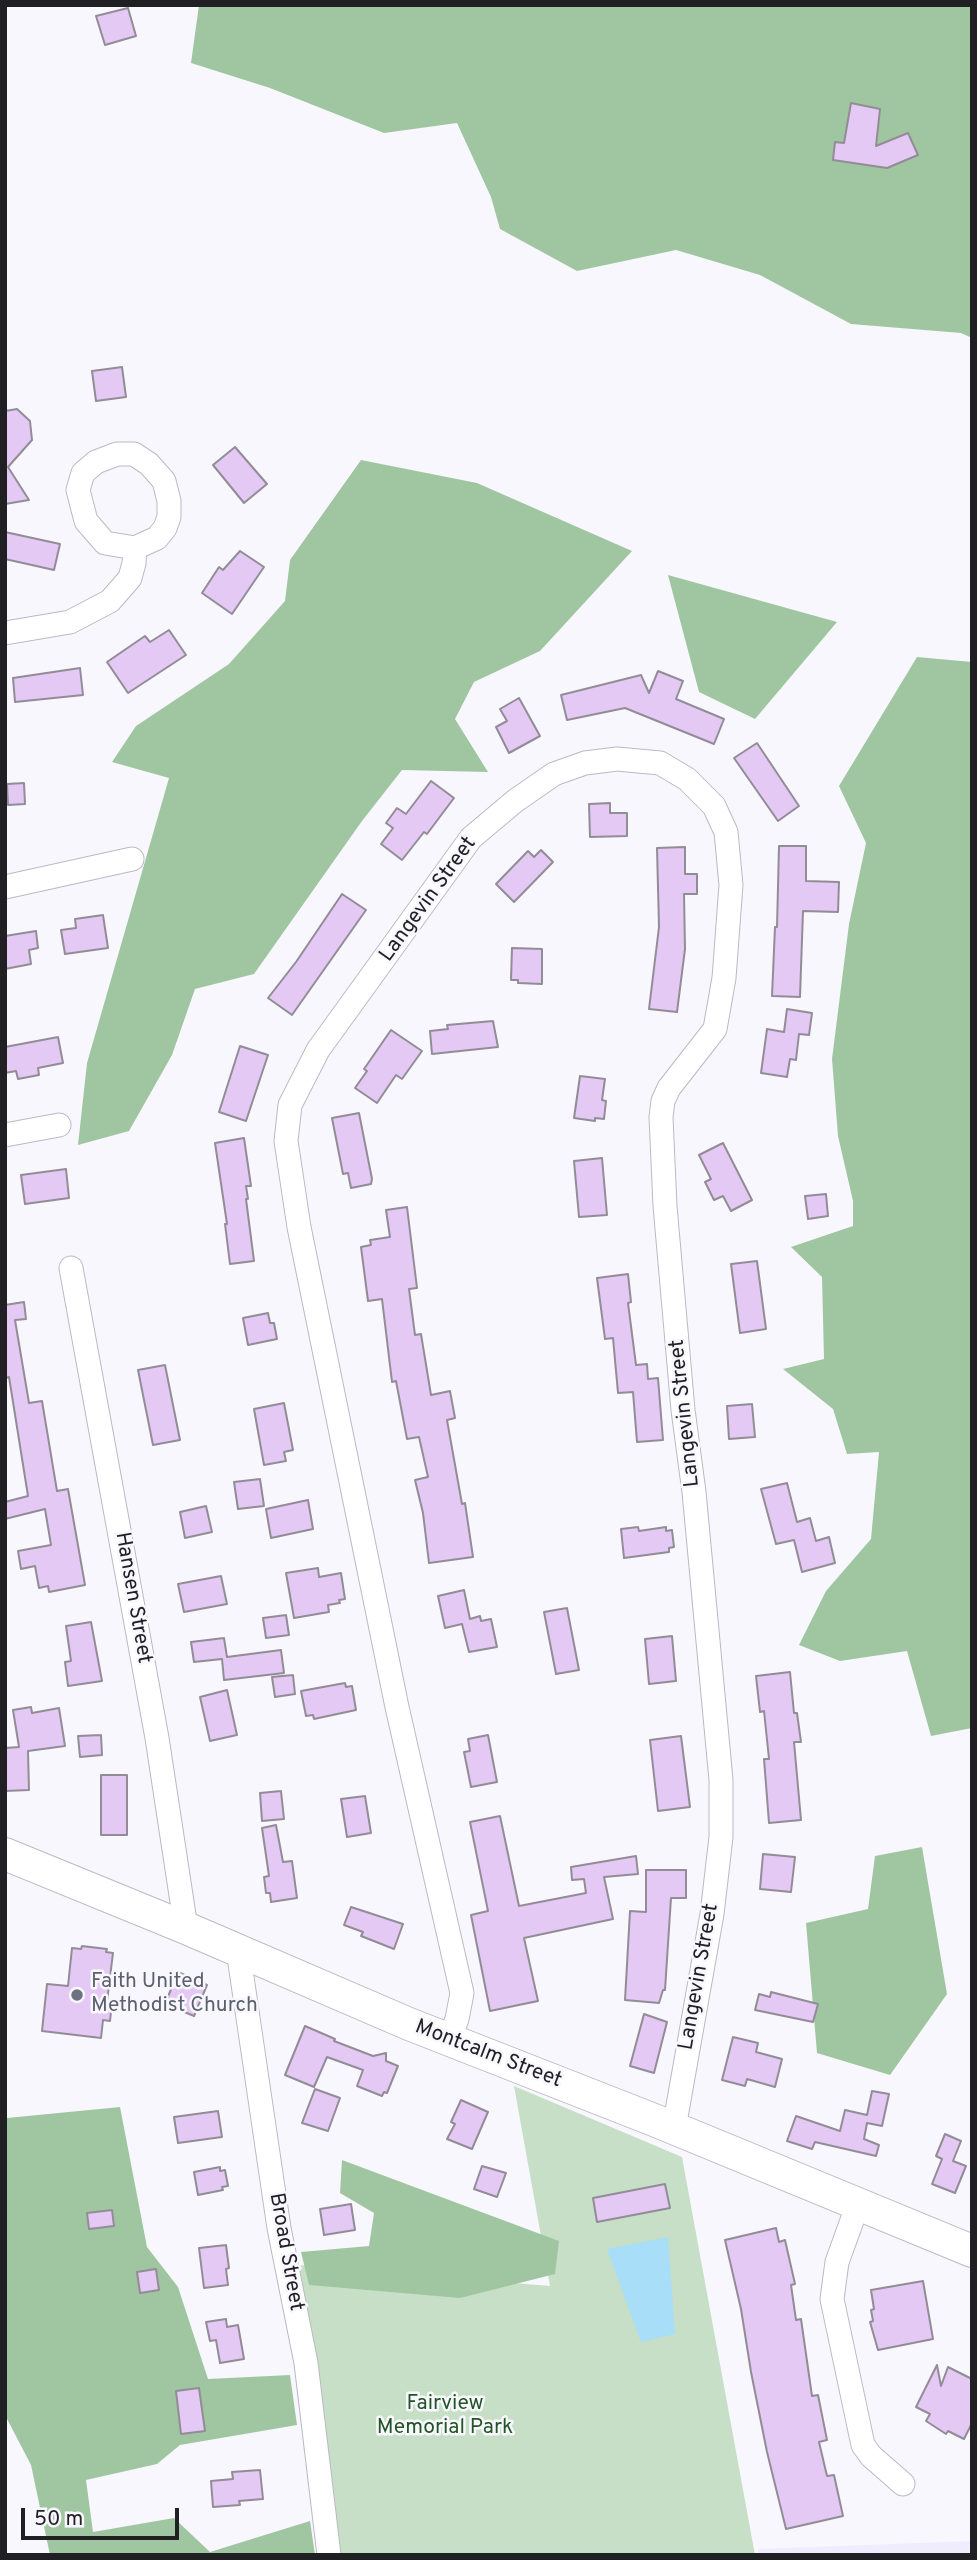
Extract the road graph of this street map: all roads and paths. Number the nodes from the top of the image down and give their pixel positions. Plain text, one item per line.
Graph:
1 (135, 548) junction
2 (5, 633) edge
3 (132, 859) dead end
4 (5, 887) edge
5 (58, 1125) dead end
6 (5, 1135) edge
7 (71, 1268) dead end
8 (5, 1854) edge
9 (186, 1928) junction
10 (238, 1950) junction
11 (449, 2040) junction
12 (674, 2128) junction
13 (858, 2204) junction
14 (972, 2250) edge
15 (903, 2484) dead end
16 (329, 2555) edge

1 - 1 street
1 - 2 street
3 - 4 street
5 - 6 street
7 - 9 street, Hansen Street
8 - 9 main road, Montcalm Street
9 - 10 main road, Montcalm Street
10 - 11 main road, Montcalm Street
10 - 16 street, Broad Street
11 - 12 main road, Montcalm Street
11 - 12 street, Langevin Street
12 - 13 main road, Montcalm Street
13 - 14 main road, Montcalm Street
13 - 15 street

